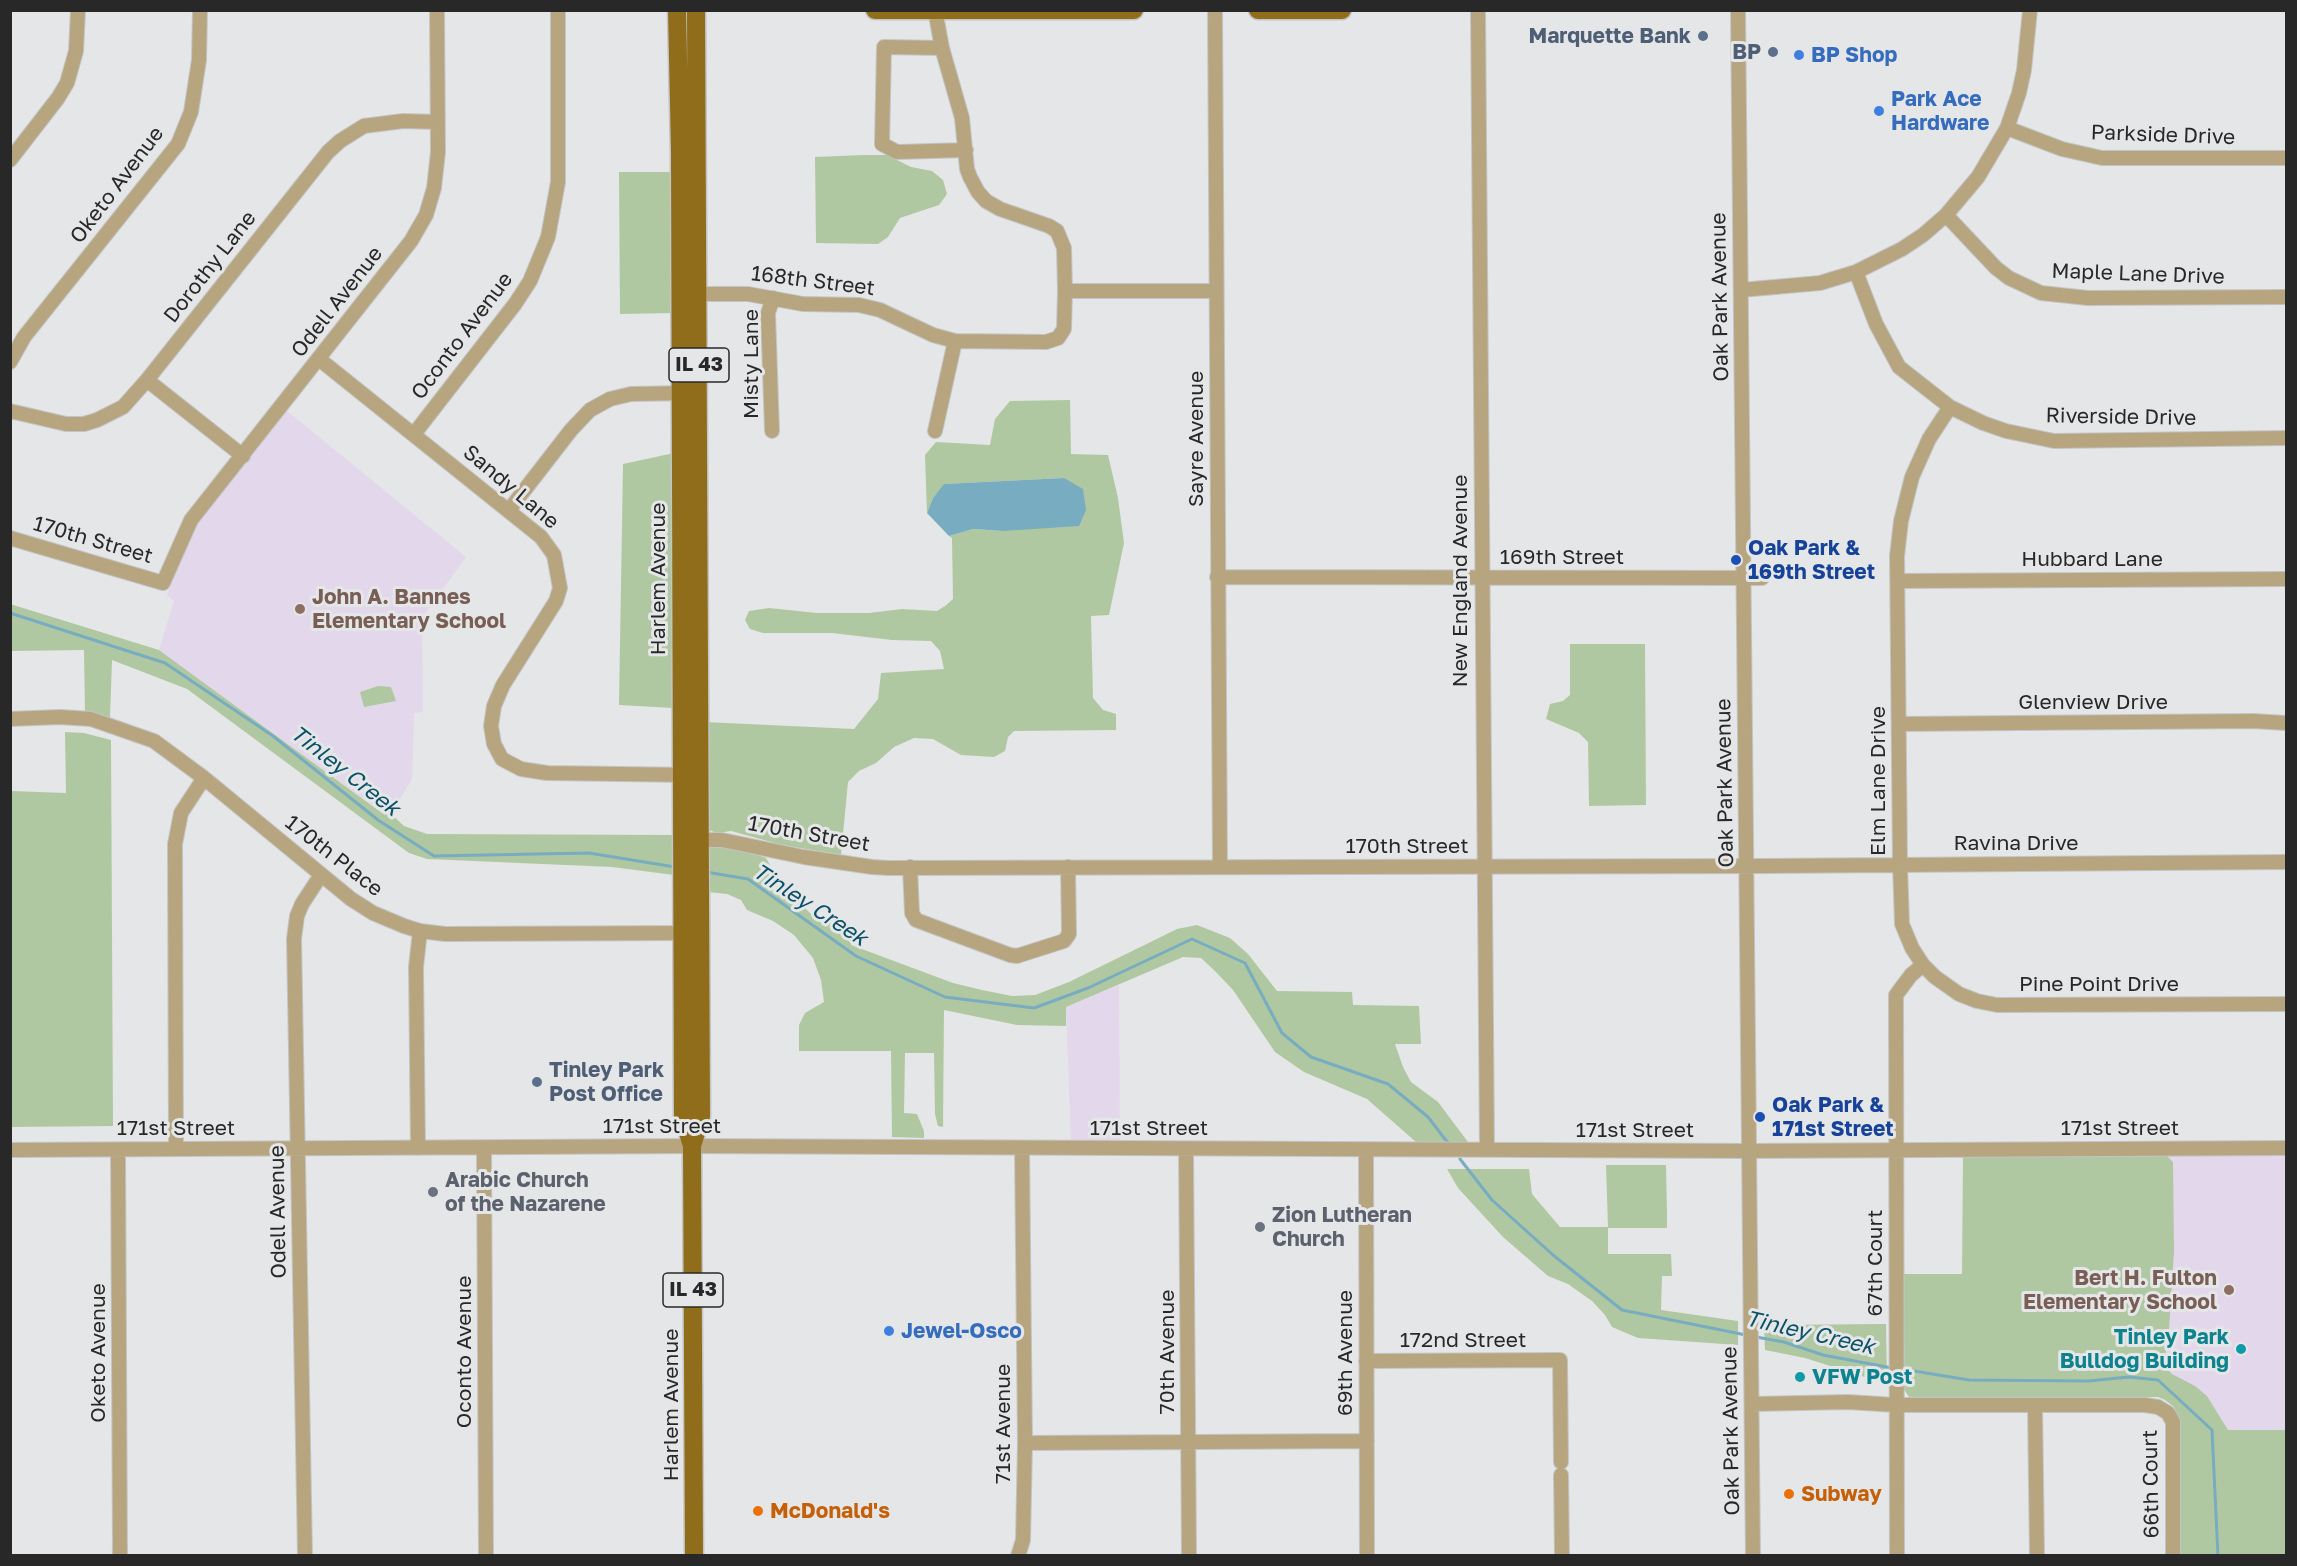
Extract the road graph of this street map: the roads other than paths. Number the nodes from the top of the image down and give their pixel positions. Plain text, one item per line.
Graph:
1 (78, 10) edge
2 (200, 10) edge
3 (436, 10) edge
4 (558, 10) edge
5 (677, 10) edge
6 (696, 10) edge
7 (875, 10) edge
8 (1134, 10) edge
9 (1215, 10) edge
10 (1258, 10) edge
11 (1342, 10) edge
12 (1478, 10) edge
13 (1738, 10) edge
14 (2030, 10) edge
15 (935, 11) edge
16 (1057, 11) edge
17 (942, 48) junction
18 (437, 122) junction
19 (2007, 128) junction
20 (966, 150) junction
21 (2286, 158) edge
22 (10, 160) edge
23 (1946, 215) junction
24 (1856, 272) junction
25 (1741, 290) junction
26 (1065, 291) junction
27 (1216, 291) junction
28 (690, 294) junction
29 (2286, 297) edge
30 (773, 298) junction
31 (955, 341) junction
32 (319, 359) junction
33 (10, 362) edge
34 (147, 380) junction
35 (680, 393) junction
36 (699, 393) junction
37 (1950, 408) junction
38 (10, 411) edge
39 (772, 431) dead end
40 (935, 431) dead end
41 (414, 434) junction
42 (2286, 438) edge
43 (243, 456) junction
44 (508, 510) junction
45 (10, 538) edge
46 (1218, 577) junction
47 (1481, 578) junction
48 (1744, 578) junction
49 (1762, 578) dead end
50 (2286, 579) edge
51 (1898, 581) junction
52 (164, 583) joint
53 (10, 719) edge
54 (2286, 723) edge
55 (1899, 724) junction
56 (681, 775) junction
57 (700, 775) junction
58 (204, 778) junction
59 (700, 840) junction
60 (2286, 862) edge
61 (1900, 864) junction
62 (1746, 866) junction
63 (690, 867) junction
64 (910, 867) junction
65 (1068, 867) junction
66 (1220, 867) junction
67 (1484, 867) junction
68 (321, 875) junction
69 (420, 931) junction
70 (691, 933) junction
71 (1923, 965) junction
72 (2286, 1004) edge
73 (692, 1146) junction
74 (418, 1148) junction
75 (484, 1148) junction
76 (1022, 1148) junction
77 (2286, 1148) edge
78 (176, 1149) junction
79 (298, 1149) junction
80 (1186, 1149) junction
81 (10, 1150) edge
82 (118, 1150) junction
83 (1366, 1150) junction
84 (1487, 1150) junction
85 (1749, 1151) junction
86 (1897, 1151) junction
87 (1366, 1361) junction
88 (1752, 1404) junction
89 (1896, 1405) junction
90 (2036, 1406) junction
91 (1187, 1442) junction
92 (1367, 1442) junction
93 (1025, 1443) junction
94 (120, 1556) edge
95 (305, 1556) edge
96 (486, 1556) edge
97 (694, 1556) edge
98 (1018, 1556) edge
99 (1189, 1556) edge
100 (1367, 1556) edge
101 (1562, 1556) edge
102 (1753, 1556) edge
103 (1897, 1556) edge
104 (2037, 1556) edge
105 (2173, 1556) edge

1 - 22 street
2 - 33 street, Oketo Avenue
3 - 18 street, Odell Avenue
4 - 41 street, Oconto Avenue
5 - 28 main road, Harlem Avenue / IL 43
6 - 28 main road, Harlem Avenue / IL 43
7 - 15 main road
8 - 16 main road
9 - 27 street, Sayre Avenue
10 - 11 main road
12 - 47 street, New England Avenue
13 - 25 street, Oak Park Avenue
14 - 19 street
15 - 16 main road
15 - 17 street, 168th Street
17 - 20 street, 168th Street
17 - 20 street
18 - 32 street, Odell Avenue
18 - 34 street, Dorothy Lane
19 - 21 street, Parkside Drive
19 - 23 street
20 - 26 street, 168th Street
23 - 24 street
23 - 29 street, Maple Lane Drive
24 - 25 street
24 - 37 street, Riverside Drive
25 - 48 street, Oak Park Avenue
26 - 27 street
26 - 31 street, 168th Street
27 - 46 street, Sayre Avenue
28 - 30 street, 168th Street
28 - 35 main road, Harlem Avenue / IL 43
28 - 36 main road, Harlem Avenue / IL 43
30 - 31 street, 168th Street
30 - 39 street, Misty Lane
31 - 40 street
32 - 41 street, Sandy Lane
32 - 43 street, Odell Avenue
34 - 38 street, Dorothy Lane
34 - 43 street
35 - 36 street
35 - 44 street
35 - 56 main road, Harlem Avenue / IL 43
36 - 57 main road, Harlem Avenue / IL 43
37 - 42 street, Riverside Drive
37 - 51 street, Elm Lane Drive
41 - 44 street, Sandy Lane
43 - 52 street, Odell Avenue
44 - 56 street, Sandy Lane
45 - 52 street, 170th Street
46 - 47 street, 169th Street
46 - 66 street, Sayre Avenue
47 - 48 street, 169th Street
47 - 67 street, New England Avenue
48 - 49 street, 169th Street
48 - 62 street, Oak Park Avenue
50 - 51 street, Hubbard Lane
51 - 55 street, Elm Lane Drive
53 - 58 street, 170th Place
54 - 55 street, Glenview Drive
55 - 61 street, Elm Lane Drive
56 - 57 street, Sandy Lane
56 - 63 main road, Harlem Avenue / IL 43
57 - 59 main road, Harlem Avenue / IL 43
58 - 68 street, 170th Place
58 - 78 street
59 - 63 main road, Harlem Avenue / IL 43
59 - 64 street, 170th Street
60 - 61 street, Ravina Drive
61 - 62 street, Ravina Drive
61 - 71 street, Elm Lane Drive
62 - 67 street, 170th Street
62 - 85 street, Oak Park Avenue
63 - 70 main road, Harlem Avenue / IL 43
64 - 65 street, 170th Street
64 - 65 street
65 - 66 street, 170th Street
66 - 67 street, 170th Street
67 - 84 street, New England Avenue
68 - 69 street, 170th Place
68 - 79 street, Odell Avenue
69 - 70 street, 170th Place
69 - 74 street
70 - 73 main road, Harlem Avenue / IL 43
71 - 72 street, Pine Point Drive
71 - 86 street
73 - 75 street, 171st Street
73 - 76 street, 171st Street
73 - 97 main road, Harlem Avenue / IL 43
74 - 75 street, 171st Street
74 - 79 street, 171st Street
75 - 96 street, Oconto Avenue
76 - 80 street, 171st Street
76 - 93 street, 71st Avenue
77 - 86 street, 171st Street
78 - 79 street, 171st Street
78 - 82 street, 171st Street
79 - 95 street, Odell Avenue
80 - 83 street, 171st Street
80 - 91 street, 70th Avenue
81 - 82 street, 171st Street
82 - 94 street, Oketo Avenue
83 - 84 street, 171st Street
83 - 87 street, 69th Avenue
84 - 85 street, 171st Street
85 - 86 street, 171st Street
85 - 88 street, Oak Park Avenue
86 - 89 street, 67th Court
87 - 92 street, 69th Avenue
87 - 101 street, 172nd Street
88 - 89 street
88 - 102 street, Oak Park Avenue
89 - 90 street
89 - 103 street, 67th Court
90 - 104 street
90 - 105 street, 66th Court
91 - 92 street
91 - 93 street
91 - 99 street, 70th Avenue
92 - 100 street, 69th Avenue
93 - 98 street, 71st Avenue

